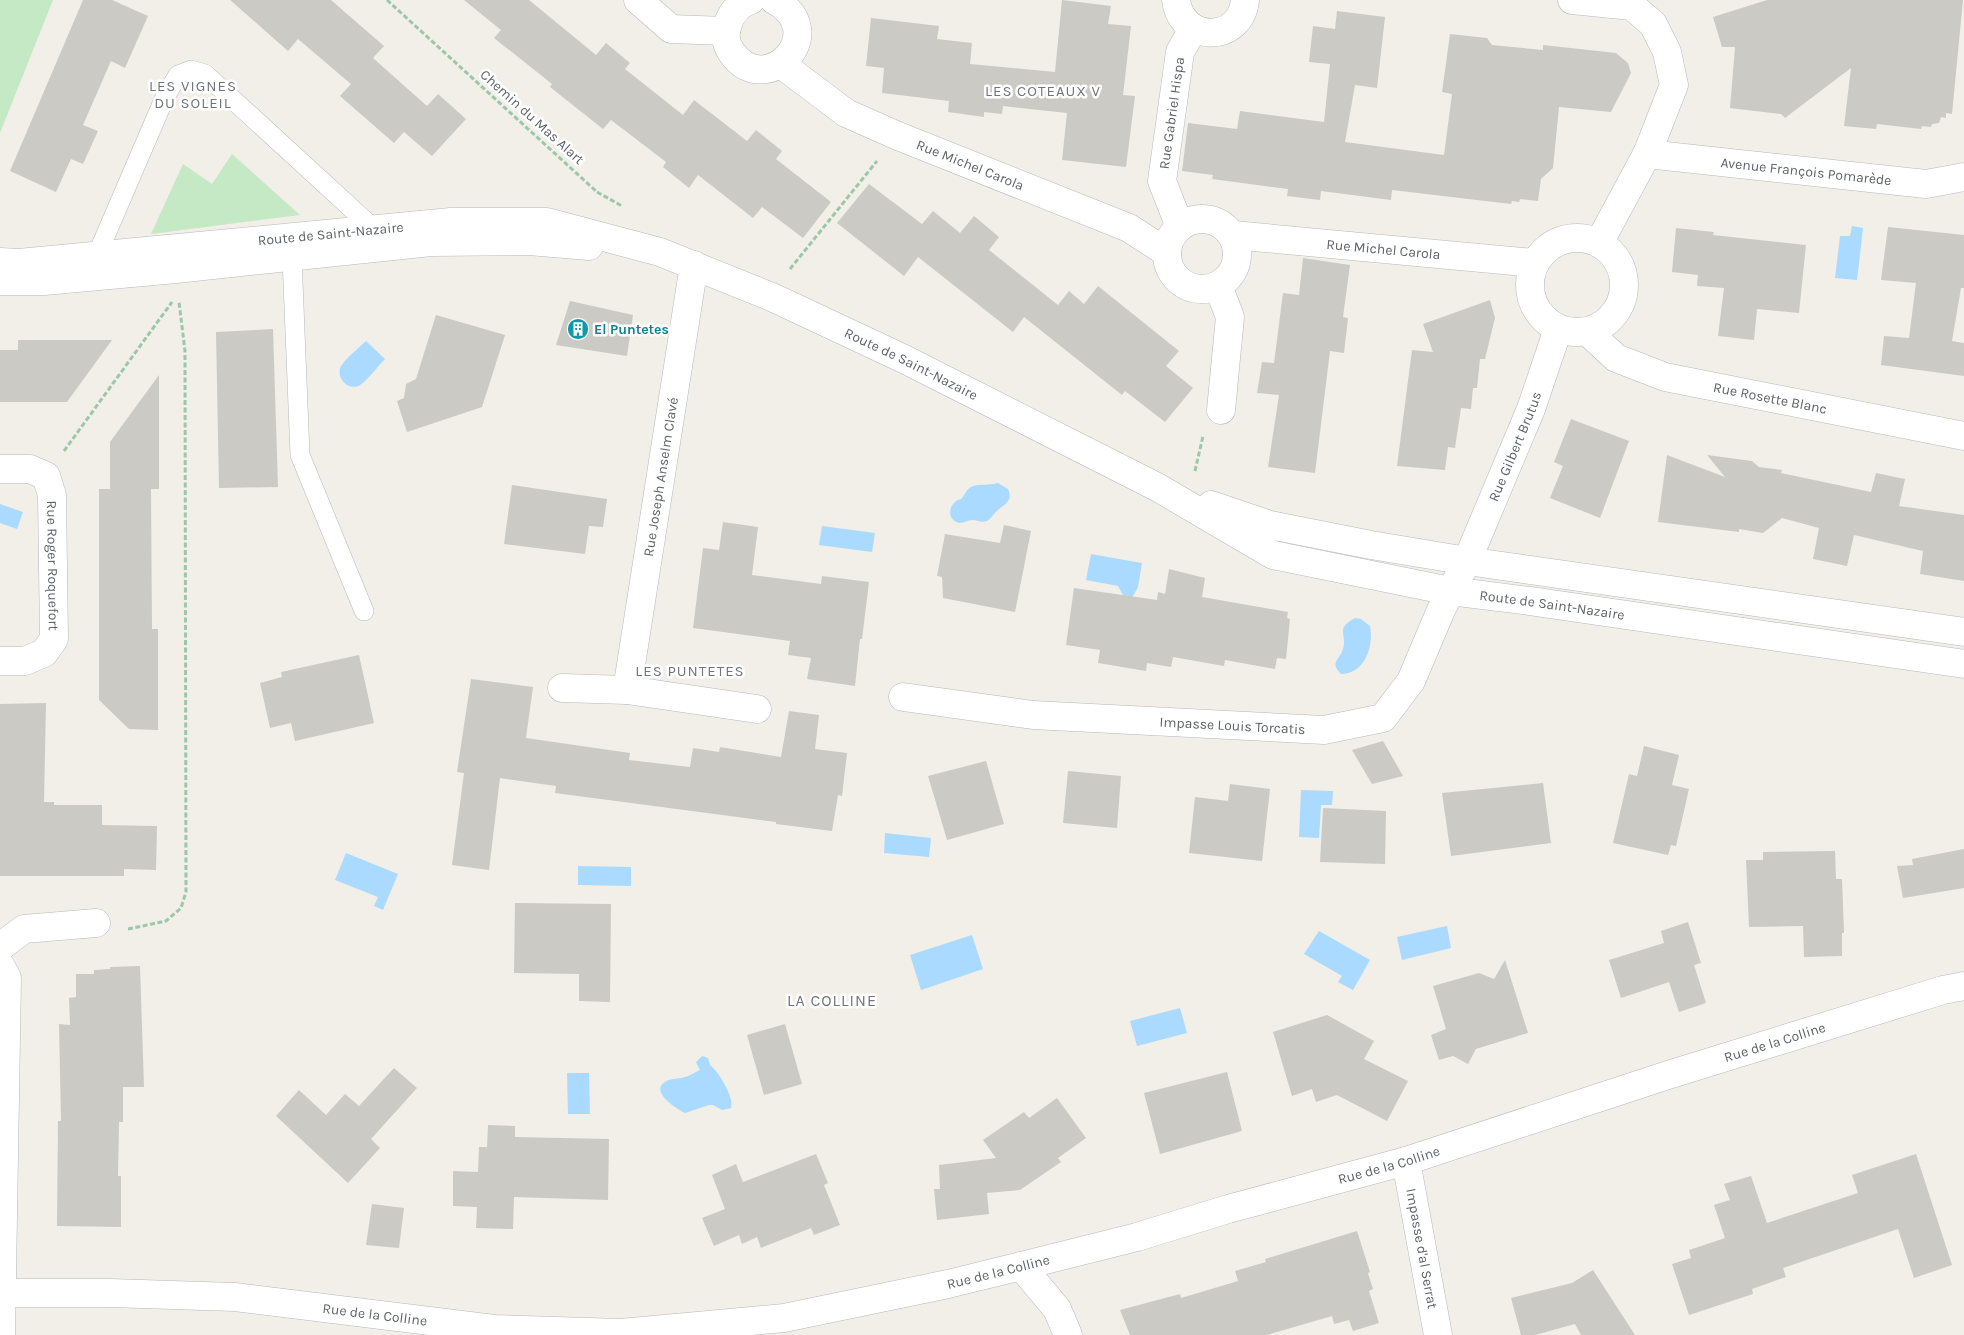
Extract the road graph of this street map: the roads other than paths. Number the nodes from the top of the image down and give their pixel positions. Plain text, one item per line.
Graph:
1 (638, 0) edge
2 (751, 0) edge
3 (1176, 0) edge
4 (1245, 0) edge
5 (1572, 0) edge
6 (785, 2) edge
7 (1193, 29) junction
8 (726, 32) junction
9 (781, 64) junction
10 (1647, 154) junction
11 (1964, 177) edge
12 (1180, 226) junction
13 (374, 229) junction
14 (1233, 235) junction
15 (1599, 243) junction
16 (660, 252) junction
17 (1166, 252) junction
18 (97, 255) junction
19 (292, 257) junction
20 (0, 262) edge
21 (1534, 263) junction
22 (694, 265) junction
23 (0, 281) edge
24 (1218, 286) junction
25 (1558, 329) junction
26 (1588, 332) junction
27 (1222, 410) road end
28 (1964, 436) edge
29 (0, 469) edge
30 (1157, 487) junction
31 (1467, 562) junction
32 (1450, 591) junction
33 (364, 610) dead end
34 (1964, 632) edge
35 (0, 661) edge
36 (1964, 664) edge
37 (562, 688) dead end
38 (627, 690) junction
39 (903, 697) dead end
40 (757, 709) dead end
41 (96, 923) road end
42 (0, 947) edge
43 (0, 965) edge
44 (1964, 986) edge
45 (1406, 1161) junction
46 (1021, 1266) junction
47 (1, 1293) edge
48 (1, 1335) edge
49 (1068, 1335) edge
50 (1438, 1335) edge

1 - 8 street
2 - 8 street
3 - 7 street
4 - 7 street
5 - 10 street
6 - 9 street
7 - 12 street, Rue Gabriel Hispa
8 - 9 street
9 - 17 street, Rue Michel Carola
10 - 11 street, Avenue François Pomarède
10 - 15 street
12 - 14 street
12 - 17 street
13 - 16 street, Route de Saint-Nazaire
13 - 18 street, Route de Saint-Nazaire
13 - 18 lane
14 - 21 street, Rue Michel Carola
14 - 24 street
15 - 21 street
15 - 26 street
16 - 19 street, Route de Saint-Nazaire
16 - 22 street, Route de Saint-Nazaire
17 - 24 street
18 - 20 street, Route de Saint-Nazaire
19 - 23 street, Route de Saint-Nazaire
19 - 33 lane
21 - 25 street
22 - 30 street, Route de Saint-Nazaire
22 - 38 street, Rue Joseph Anselm Clavé
24 - 27 street
25 - 26 street
25 - 31 street, Rue Gilbert Brutus
26 - 28 street, Rue Rosette Blanc
29 - 35 street, Rue Roger Roquefort
30 - 31 street, Route de Saint-Nazaire
30 - 32 street, Route de Saint-Nazaire
31 - 32 street, Impasse Louis Torcatis
31 - 34 street, Route de Saint-Nazaire
32 - 36 street, Route de Saint-Nazaire
32 - 39 street, Impasse Louis Torcatis
37 - 38 street
38 - 40 street
41 - 42 street
43 - 47 street
44 - 45 street, Rue de la Colline
45 - 46 street, Rue de la Colline
45 - 50 street, Impasse d'al Serrat
46 - 47 street, Rue de la Colline
46 - 49 street
47 - 48 street

